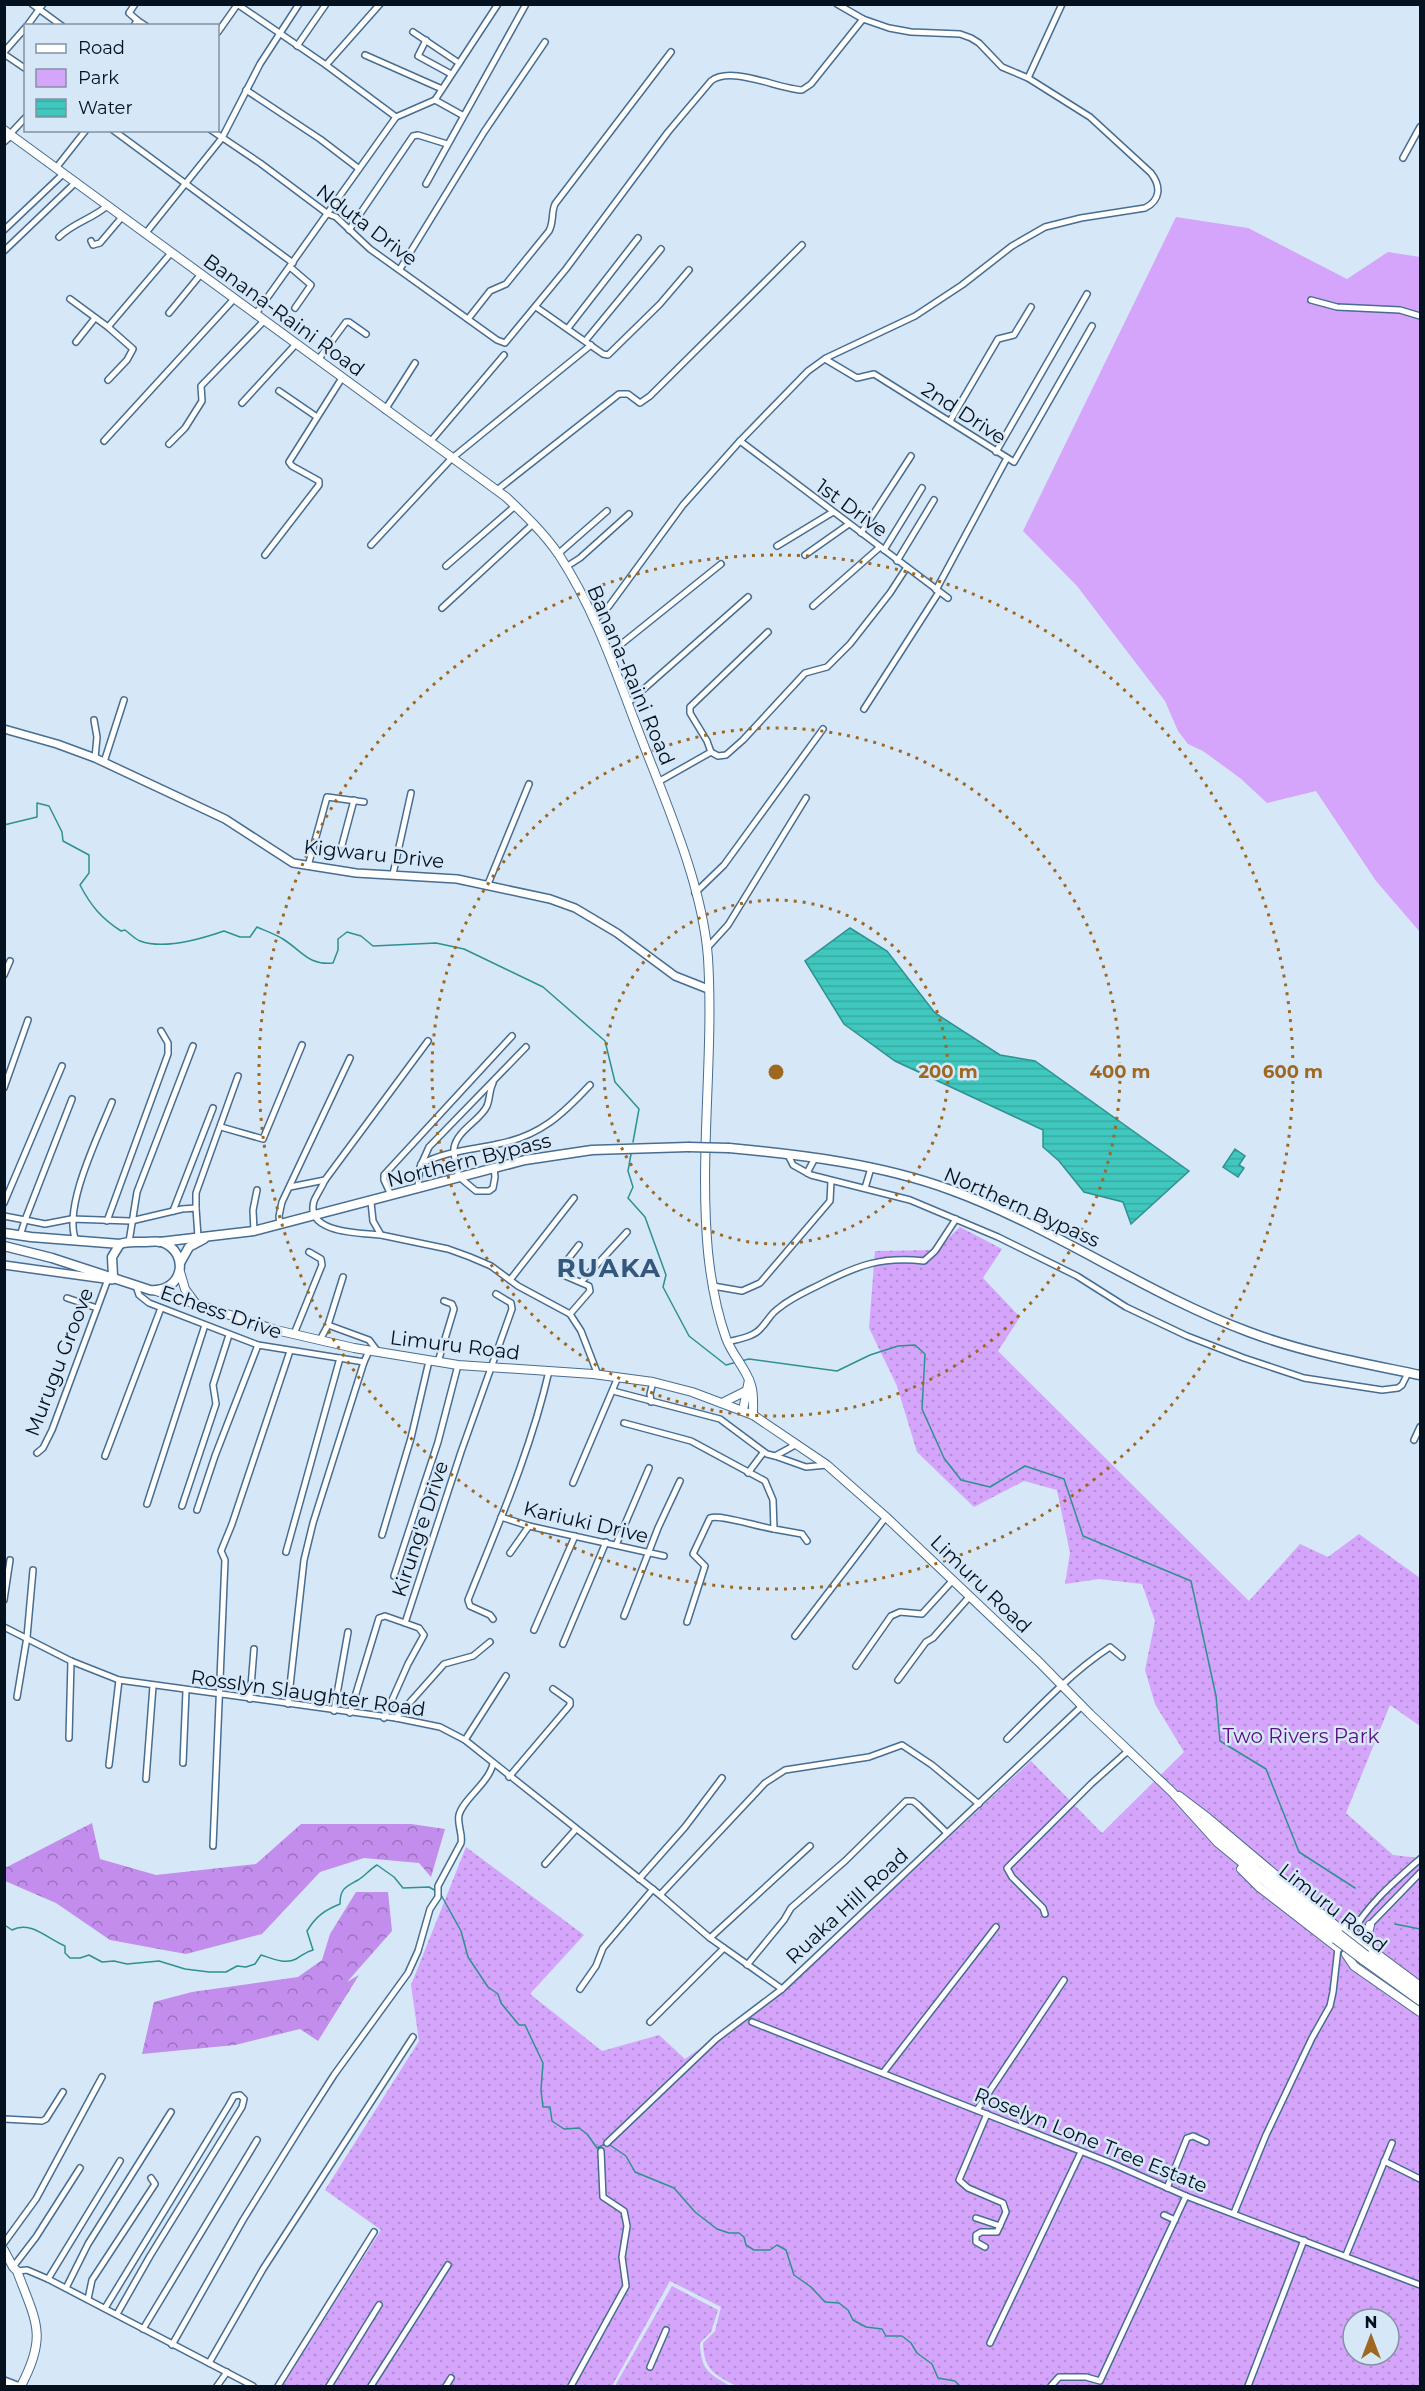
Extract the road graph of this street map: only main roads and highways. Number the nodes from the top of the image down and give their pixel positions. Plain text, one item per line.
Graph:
1 (9, 133) edge
2 (4, 1233) edge
3 (202, 1237) junction
4 (160, 1242) junction
5 (124, 1243) junction
6 (4, 1246) edge
7 (180, 1267) junction
8 (114, 1279) junction
9 (156, 1291) junction
10 (197, 1305) junction
11 (1420, 1376) edge
12 (749, 1380) junction
13 (746, 1391) junction
14 (722, 1402) junction
15 (743, 1410) junction
16 (753, 1414) junction
17 (1174, 1794) junction
18 (1218, 1844) junction
19 (1358, 1921) road end
20 (1372, 1921) road end
21 (1346, 1936) junction
22 (1338, 1948) junction
23 (1346, 1954) junction
24 (1366, 1954) junction
25 (1420, 1986) edge
26 (1420, 1994) edge
27 (1420, 2001) edge
28 (1420, 2012) edge
29 (4, 2250) edge
30 (19, 2386) edge

1 - 12 main road, Banana-Raini Road
2 - 5 main road, Northern Bypass
3 - 4 main road, Northern Bypass
3 - 7 main road, Northern Bypass
3 - 11 main road, Northern Bypass, bridge
4 - 5 main road, Northern Bypass
4 - 7 main road
5 - 8 main road
6 - 8 main road
7 - 9 main road, Northern Bypass
7 - 10 main road
8 - 9 main road
9 - 10 main road, Limuru Road
10 - 14 main road, Limuru Road
12 - 13 main road
12 - 16 main road
13 - 14 main road
13 - 15 main road
14 - 15 main road, Limuru Road
15 - 16 main road, Limuru Road
16 - 17 main road, Limuru Road
17 - 18 main road, Limuru Road
17 - 21 main road, Limuru Road
18 - 21 main road, Limuru Road
18 - 22 main road, Limuru Road
19 - 21 main road
20 - 24 main road
21 - 22 main road
21 - 23 main road
21 - 24 main road, Limuru Road, bridge
21 - 24 main road, Limuru Road
22 - 23 main road, Limuru Road
23 - 28 main road, Limuru Road
24 - 25 main road, Limuru Road
24 - 26 main road, Limuru Road
24 - 27 main road, Limuru Road
29 - 30 main road

